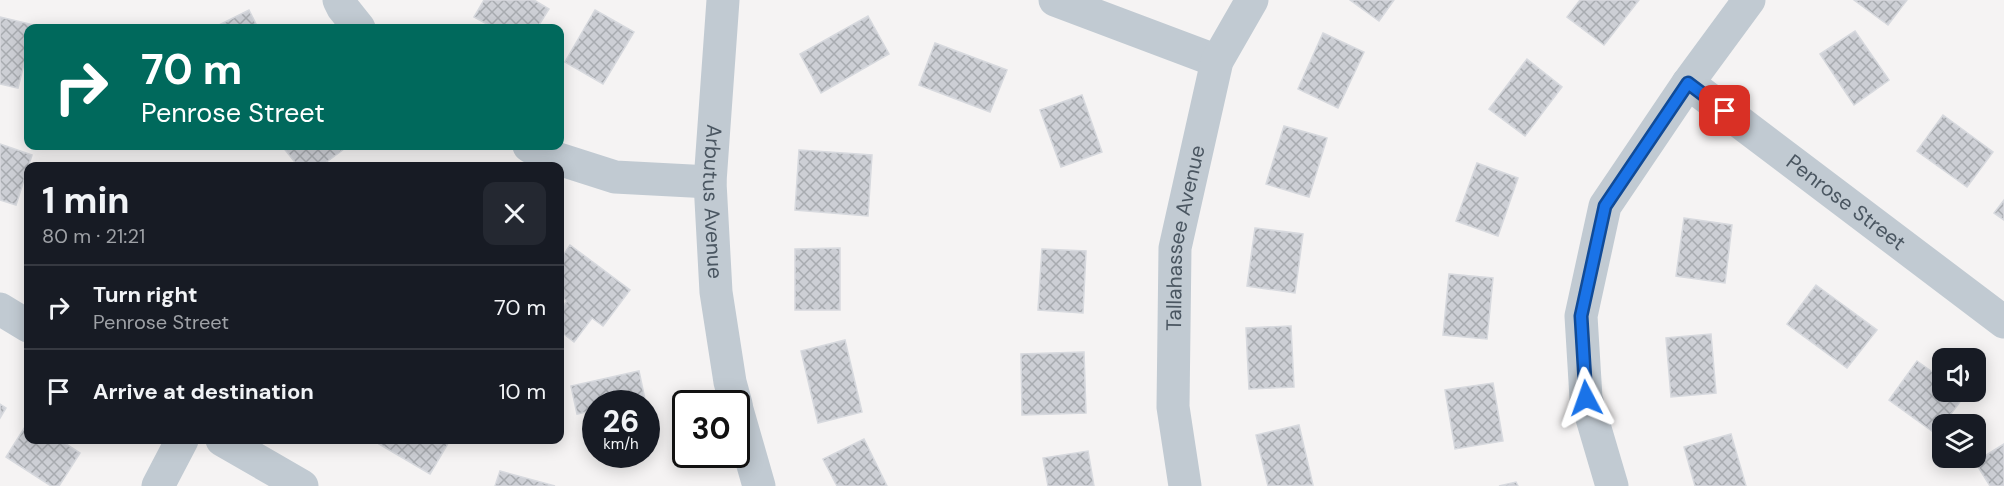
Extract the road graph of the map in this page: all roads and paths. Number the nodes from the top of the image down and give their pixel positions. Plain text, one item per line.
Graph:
1 (339, 0) edge
2 (723, 0) edge
3 (1055, 0) edge
4 (1252, 0) edge
5 (1749, 0) edge
6 (356, 24) edge
7 (1217, 61) junction
8 (1688, 83) junction
9 (536, 150) edge
10 (710, 182) junction
11 (0, 309) edge
12 (2004, 322) edge
13 (24, 324) edge
14 (732, 390) edge
15 (180, 444) edge
16 (229, 444) edge
17 (750, 454) edge
18 (158, 486) edge
19 (302, 486) edge
20 (759, 486) edge
21 (1185, 486) edge
22 (1612, 486) edge

1 - 6 street
2 - 10 street, Arbutus Avenue
3 - 7 street
4 - 7 street, Tallahassee Avenue
5 - 8 street
7 - 21 street, Tallahassee Avenue
8 - 12 street, Penrose Street
8 - 22 street
9 - 10 street
10 - 14 street, Arbutus Avenue
11 - 13 street
15 - 18 street
16 - 19 street
17 - 20 street, Arbutus Avenue

